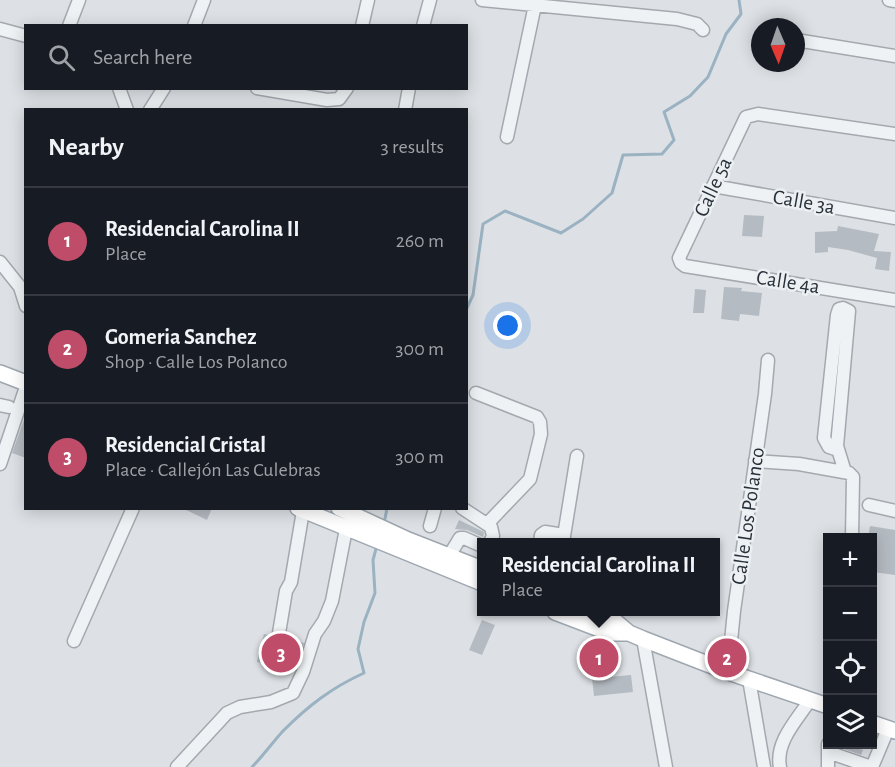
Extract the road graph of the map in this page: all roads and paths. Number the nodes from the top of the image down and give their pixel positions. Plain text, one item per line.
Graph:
1 (79, 0) edge
2 (204, 0) edge
3 (368, 0) edge
4 (430, 0) edge
5 (482, 0) edge
6 (535, 5) junction
7 (70, 24) edge
8 (195, 24) edge
9 (362, 24) edge
10 (424, 24) edge
11 (0, 29) edge
12 (703, 30) dead end
13 (24, 35) edge
14 (805, 41) edge
15 (895, 56) edge
16 (120, 90) edge
17 (163, 90) edge
18 (269, 90) edge
19 (346, 90) edge
20 (409, 90) edge
21 (126, 108) edge
22 (151, 108) edge
23 (405, 108) edge
24 (895, 134) edge
25 (507, 136) dead end
26 (713, 186) junction
27 (895, 218) edge
28 (0, 262) edge
29 (681, 263) joint
30 (0, 278) edge
31 (20, 287) junction
32 (24, 300) edge
33 (895, 300) edge
34 (768, 360) dead end
35 (0, 373) edge
36 (24, 384) edge
37 (24, 391) edge
38 (477, 393) dead end
39 (838, 450) junction
40 (577, 456) dead end
41 (755, 461) junction
42 (0, 464) edge
43 (845, 472) junction
44 (869, 505) dead end
45 (132, 510) edge
46 (300, 510) edge
47 (343, 510) edge
48 (434, 510) edge
49 (465, 510) edge
50 (895, 511) edge
51 (487, 524) junction
52 (430, 526) dead end
53 (350, 531) junction
54 (852, 533) edge
55 (492, 538) edge
56 (541, 538) edge
57 (560, 538) edge
58 (563, 538) edge
59 (477, 544) edge
60 (406, 547) junction
61 (449, 556) junction
62 (477, 567) edge
63 (477, 582) edge
64 (565, 616) edge
65 (599, 616) edge
66 (279, 633) dead end
67 (636, 636) junction
68 (74, 641) dead end
69 (728, 672) junction
70 (749, 679) junction
71 (810, 700) junction
72 (823, 704) edge
73 (877, 724) edge
74 (892, 730) edge
75 (828, 749) edge
76 (830, 749) edge
77 (177, 767) edge
78 (666, 767) edge
79 (765, 767) edge
80 (780, 767) edge
81 (828, 767) edge
82 (872, 767) edge

1 - 7 street
2 - 8 street
3 - 9 street
4 - 10 street
5 - 6 street
6 - 12 street
6 - 25 street
11 - 13 street
14 - 15 street
16 - 21 street
17 - 22 street
18 - 19 street
20 - 23 street
24 - 26 street, Calle 5a
26 - 27 street, Calle 3a
26 - 29 street, Calle 5a
28 - 31 street
29 - 33 street, Calle 4a
30 - 31 street
31 - 32 street
34 - 41 street, Calle Los Polanco
35 - 36 main road
37 - 42 street
38 - 51 street
39 - 39 street
39 - 43 street
40 - 58 street
41 - 43 street
41 - 69 street, Calle Los Polanco
43 - 54 street
44 - 50 street
45 - 68 street
46 - 53 main road
46 - 66 street
47 - 60 main road
48 - 52 street
49 - 51 street
51 - 55 street
53 - 60 main road
53 - 77 street
56 - 57 street
59 - 61 street
60 - 61 main road
60 - 63 main road
61 - 62 main road
64 - 67 main road
65 - 67 main road
67 - 69 main road
67 - 78 street
69 - 70 main road
70 - 71 main road
70 - 79 street
71 - 72 main road
71 - 80 street
73 - 74 main road
74 - 82 street
75 - 81 street
76 - 82 street

